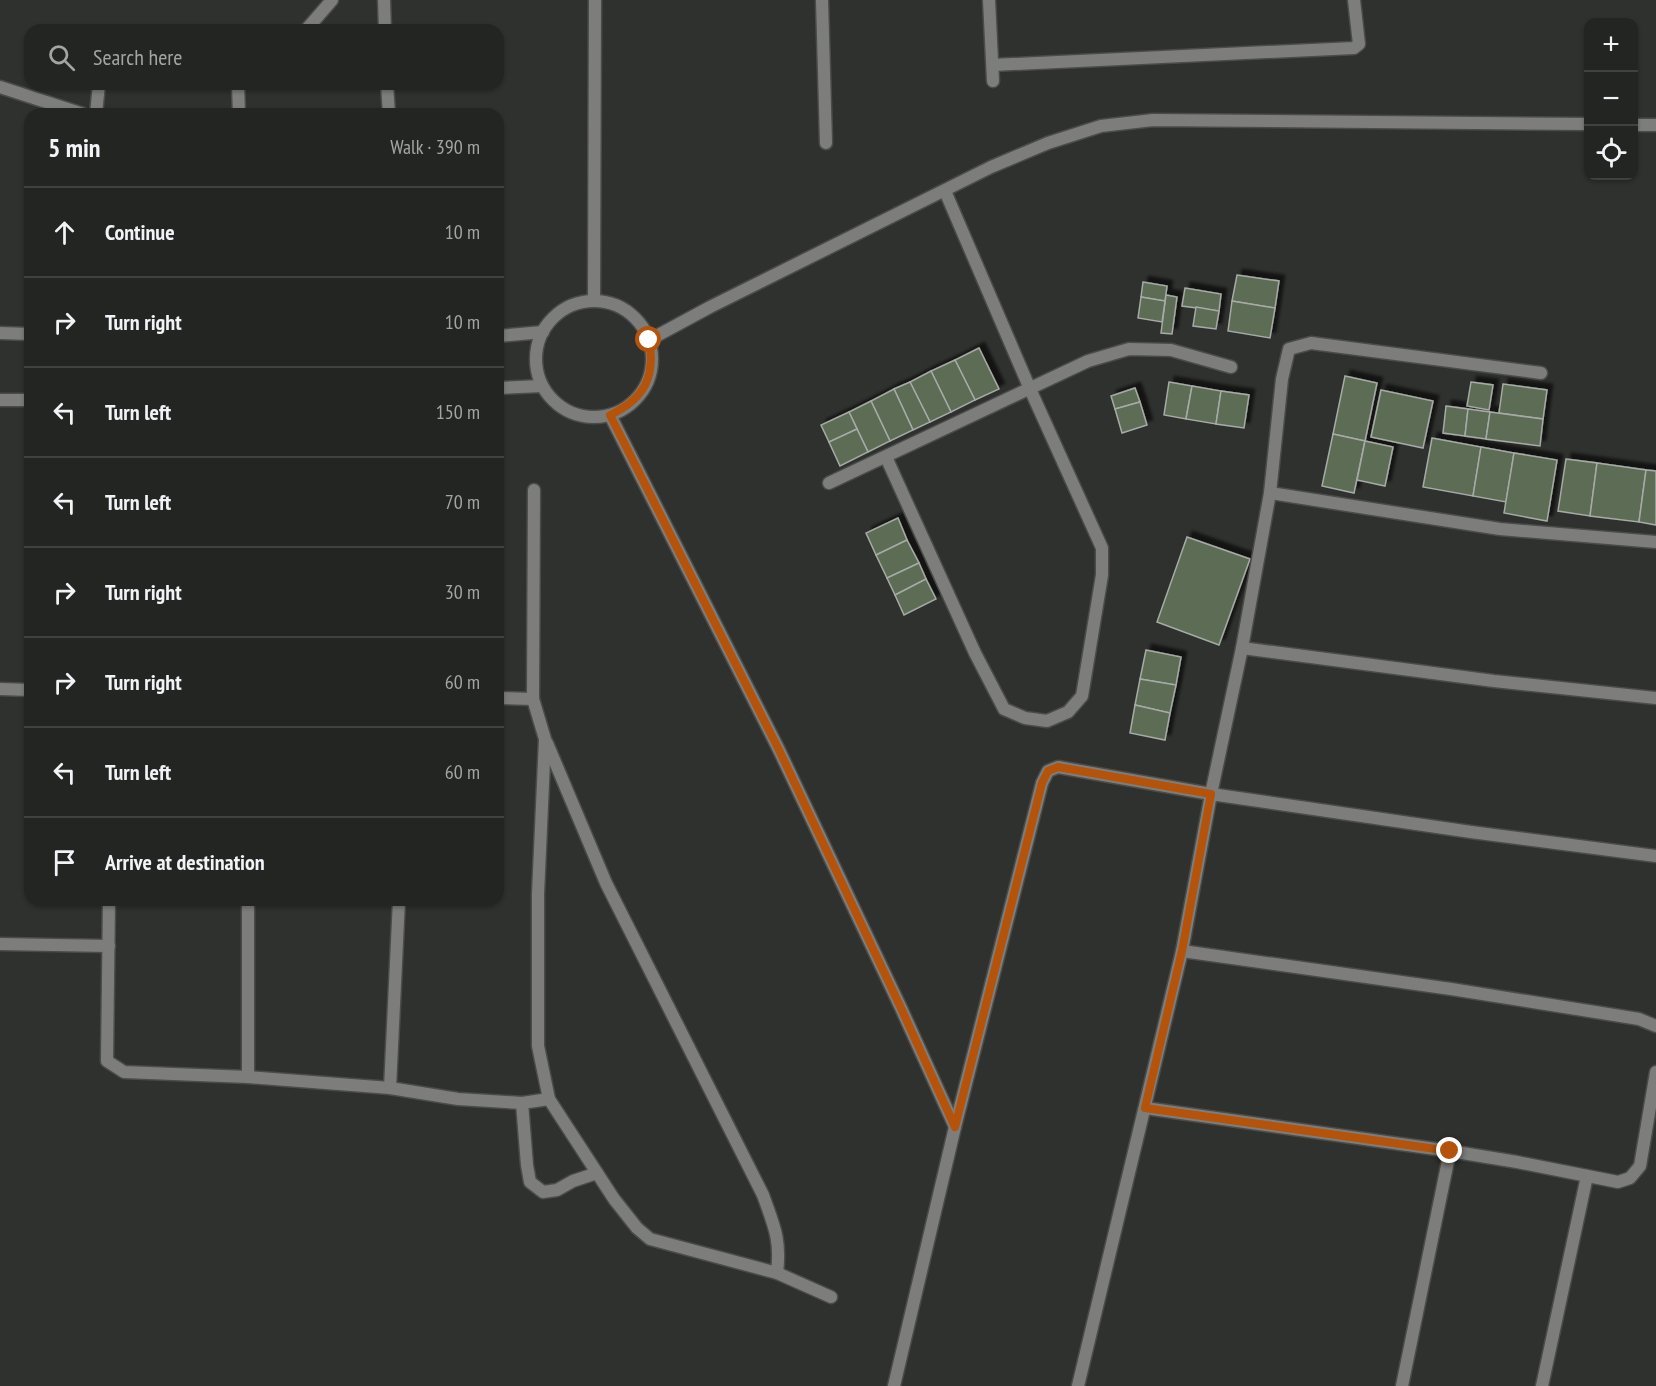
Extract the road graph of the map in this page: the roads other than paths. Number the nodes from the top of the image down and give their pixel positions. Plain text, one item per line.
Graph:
1 (332, 0) edge
2 (384, 0) edge
3 (595, 0) edge
4 (822, 0) edge
5 (989, 0) edge
6 (1354, 0) edge
7 (311, 24) edge
8 (385, 24) edge
9 (993, 65) junction
10 (993, 81) dead end
11 (0, 87) edge
12 (98, 90) edge
13 (238, 90) edge
14 (387, 90) edge
15 (65, 108) edge
16 (97, 108) edge
17 (239, 108) edge
18 (389, 108) edge
19 (1584, 124) edge
20 (1638, 125) edge
21 (1656, 125) edge
22 (826, 143) dead end
23 (945, 191) junction
24 (594, 301) junction
25 (543, 332) junction
26 (0, 333) edge
27 (24, 334) edge
28 (504, 335) edge
29 (649, 340) junction
30 (1231, 367) dead end
31 (1541, 373) dead end
32 (543, 386) junction
33 (504, 388) edge
34 (1030, 389) junction
35 (0, 400) edge
36 (24, 400) edge
37 (610, 415) junction
38 (886, 457) junction
39 (829, 483) dead end
40 (534, 490) dead end
41 (1270, 494) junction
42 (1656, 542) edge
43 (1242, 648) junction
44 (0, 689) edge
45 (24, 690) edge
46 (504, 698) edge
47 (1656, 698) edge
48 (533, 699) junction
49 (545, 739) junction
50 (1211, 794) junction
51 (1656, 856) edge
52 (109, 906) edge
53 (248, 906) edge
54 (399, 906) edge
55 (0, 944) edge
56 (109, 946) junction
57 (1182, 951) junction
58 (1656, 1026) edge
59 (1656, 1072) edge
60 (248, 1077) junction
61 (390, 1088) junction
62 (549, 1099) junction
63 (522, 1103) junction
64 (1145, 1108) junction
65 (955, 1127) junction
66 (1450, 1151) junction
67 (597, 1173) junction
68 (1587, 1176) junction
69 (777, 1273) junction
70 (831, 1297) dead end
71 (894, 1386) edge
72 (1078, 1386) edge
73 (1402, 1386) edge
74 (1542, 1386) edge

1 - 7 street
2 - 8 street
3 - 24 street
4 - 22 street
5 - 9 street
6 - 9 street
9 - 10 street
11 - 15 street
12 - 16 street
13 - 17 street
14 - 18 street
19 - 23 street
20 - 21 street
23 - 29 street
23 - 34 street
24 - 25 street
24 - 29 street
25 - 28 street
25 - 32 street
26 - 27 street
29 - 37 street
30 - 34 street
31 - 41 street
32 - 33 street
32 - 37 street
34 - 38 street
34 - 38 street
35 - 36 street
37 - 65 street
38 - 39 street
40 - 48 street
41 - 42 street
41 - 43 street
43 - 47 street
43 - 50 street
44 - 45 street
46 - 48 street
48 - 49 street
49 - 62 street
49 - 69 street
50 - 51 street
50 - 57 street
50 - 65 street
52 - 56 street
53 - 60 street
54 - 61 street
55 - 56 street
56 - 60 street
57 - 58 street
57 - 64 street
59 - 68 street
60 - 61 street
61 - 63 street
62 - 63 street
62 - 67 street
63 - 67 street
64 - 66 street
64 - 72 street
65 - 71 street
66 - 68 street
66 - 73 street
67 - 69 street
68 - 74 street
69 - 70 street

